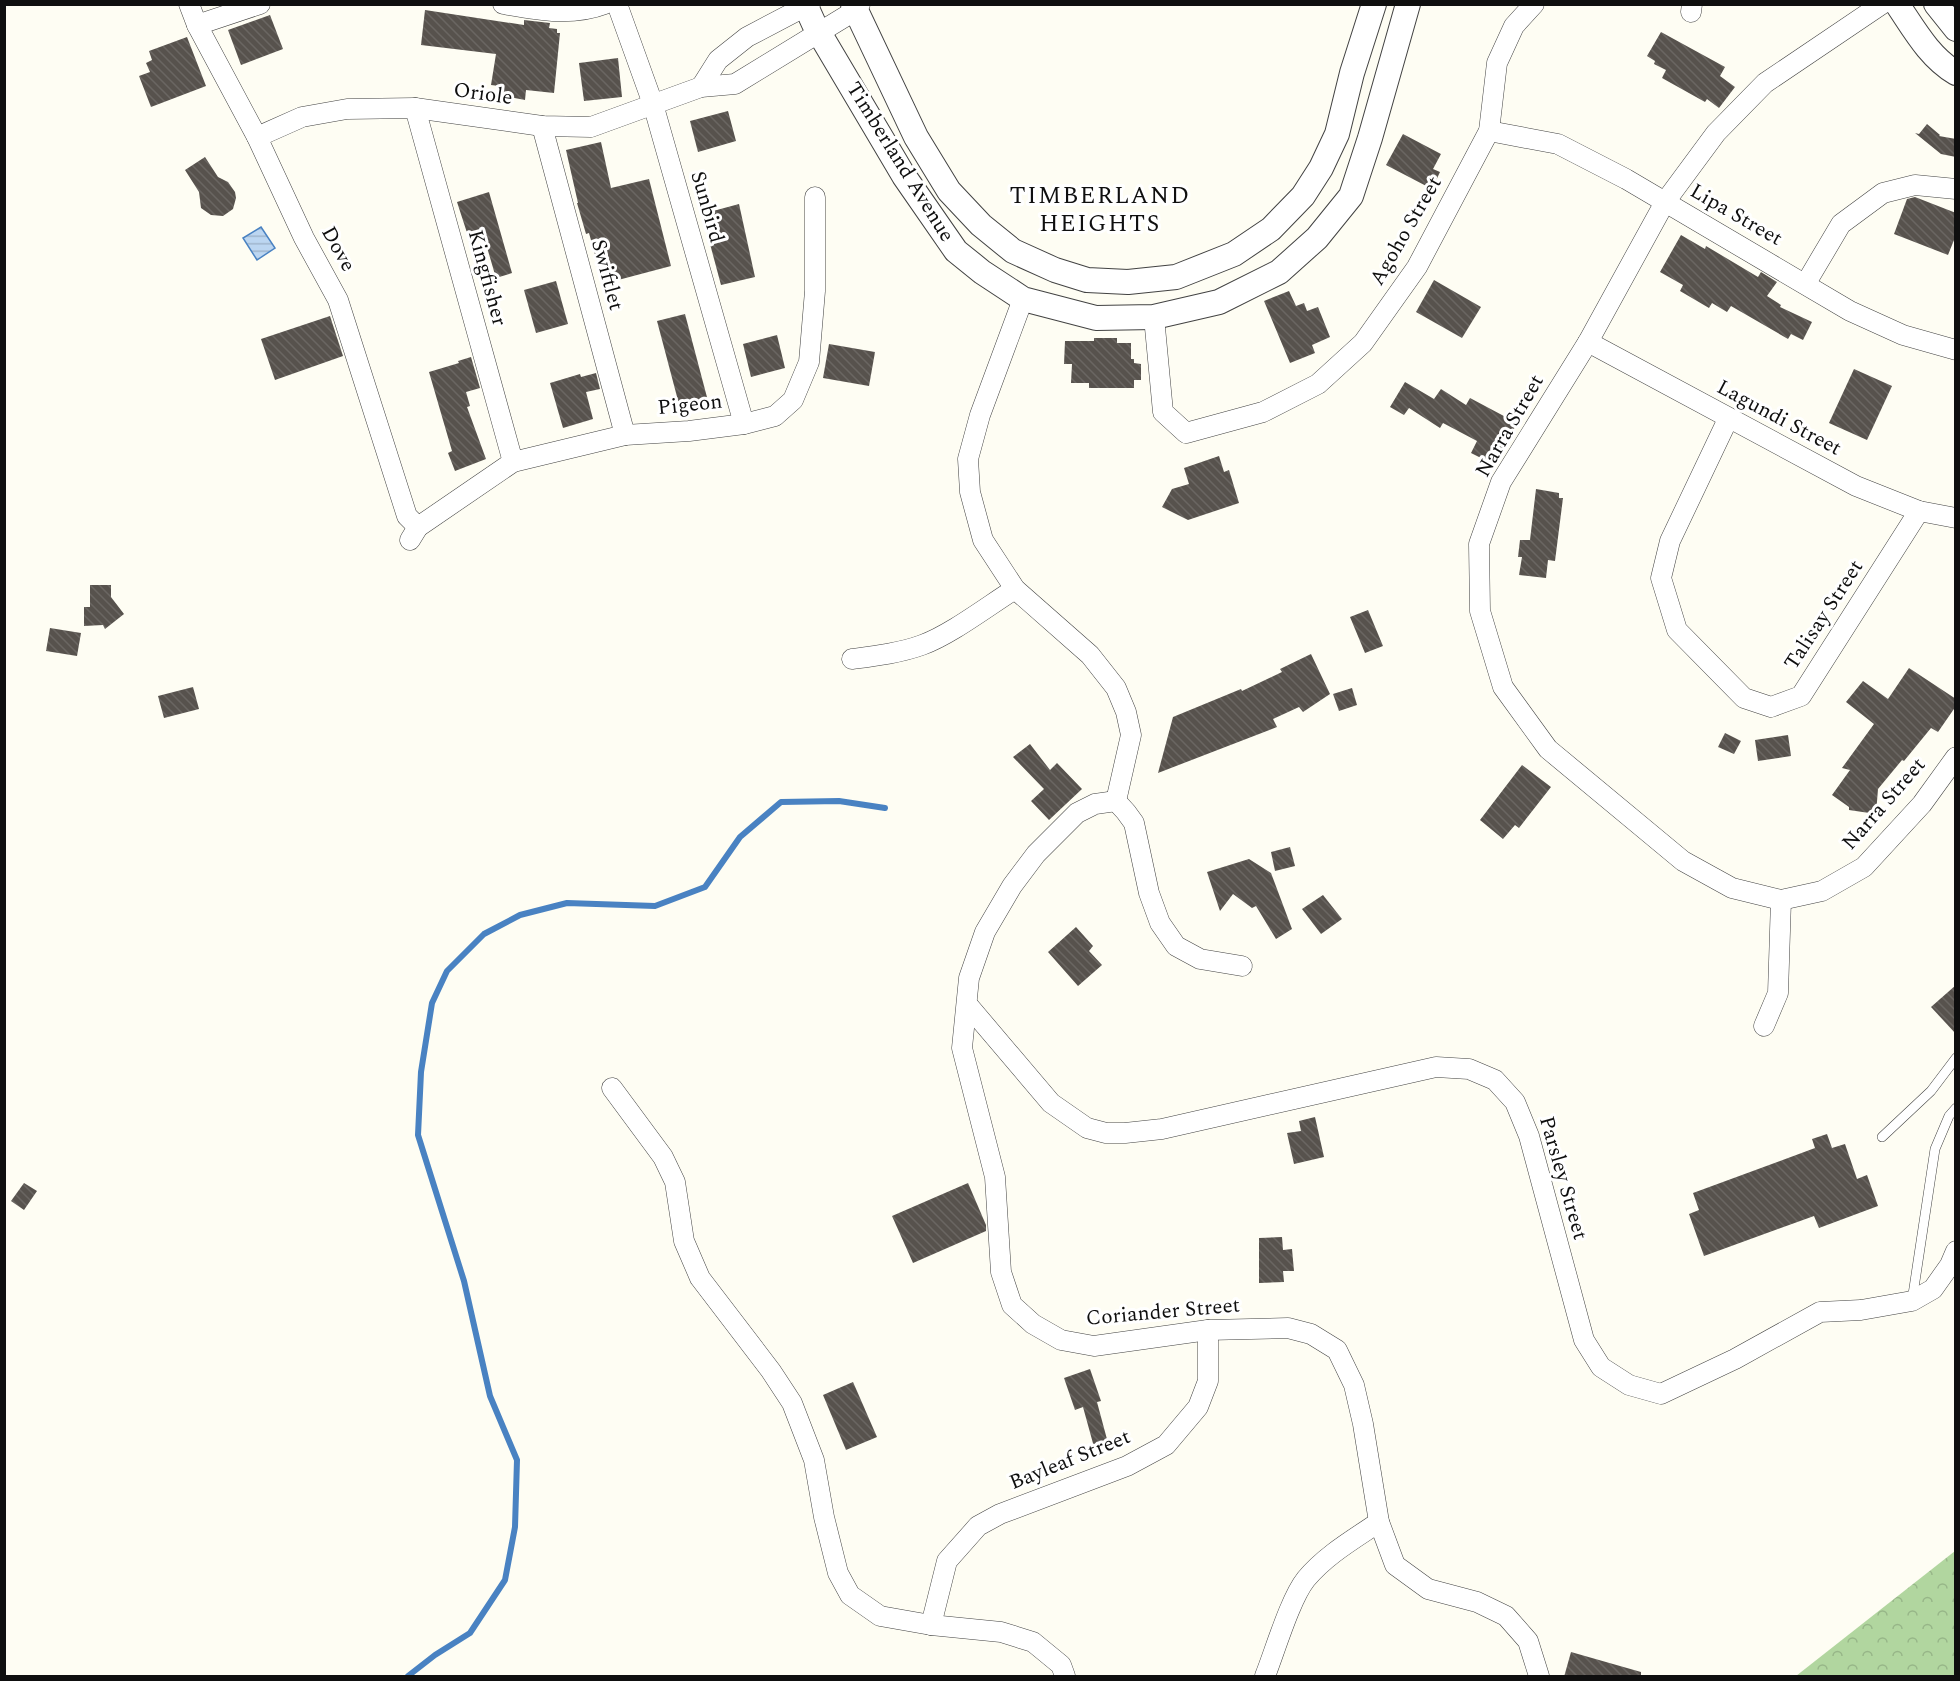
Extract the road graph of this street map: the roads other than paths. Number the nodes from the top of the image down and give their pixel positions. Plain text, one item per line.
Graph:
1 (189, 4) edge
2 (260, 4) edge
3 (502, 4) edge
4 (605, 4) edge
5 (616, 4) edge
6 (1374, 4) edge
7 (1408, 4) edge
8 (1534, 4) edge
9 (1882, 4) edge
10 (1897, 4) edge
11 (1936, 4) edge
12 (807, 5) edge
13 (856, 6) edge
14 (197, 25) junction
15 (1956, 29) edge
16 (820, 31) junction
17 (1352, 73) junction
18 (1956, 73) edge
19 (1385, 85) junction
20 (701, 87) junction
21 (653, 104) junction
22 (415, 108) junction
23 (542, 126) junction
24 (1489, 131) junction
25 (257, 136) junction
26 (1956, 189) edge
27 (815, 197) dead end
28 (1665, 202) junction
29 (1806, 283) junction
30 (1023, 299) junction
31 (1154, 317) junction
32 (1588, 342) junction
33 (1956, 350) edge
34 (1728, 419) junction
35 (744, 424) junction
36 (625, 435) junction
37 (513, 462) junction
38 (1919, 511) junction
39 (1956, 518) edge
40 (414, 534) joint
41 (1015, 589) junction
42 (852, 659) dead end
43 (1956, 757) edge
44 (1116, 801) junction
45 (1781, 900) junction
46 (1242, 966) dead end
47 (967, 1004) junction
48 (1764, 1026) dead end
49 (1956, 1058) edge
50 (612, 1088) dead end
51 (1956, 1108) edge
52 (1882, 1137) dead end
53 (1956, 1251) edge
54 (1912, 1301) junction
55 (1208, 1330) junction
56 (1379, 1522) junction
57 (931, 1625) junction
58 (1065, 1677) edge
59 (1265, 1677) edge
60 (1539, 1677) edge

1 - 14 street, Dove
2 - 14 street
3 - 4 street
5 - 21 street, Sunbird
6 - 17 street, Timberland Avenue
7 - 19 street, Timberland Avenue
8 - 24 street, Agoho Street
9 - 28 street, Narra Street
10 - 18 street
11 - 15 street
12 - 16 street, Timberland Avenue
12 - 20 street
13 - 16 street, Oriole
13 - 17 street, Timberland Avenue
14 - 25 street, Dove
16 - 20 street, Oriole
16 - 30 street, Timberland Avenue
17 - 19 street
19 - 31 street, Timberland Avenue
20 - 21 street, Oriole
21 - 23 street, Oriole
21 - 35 street, Sunbird
22 - 23 street, Oriole
22 - 25 street, Oriole
22 - 37 street, Kingfisher
23 - 36 street, Swiftlet
24 - 28 street, Lipa Street
24 - 31 street, Agoho Street
25 - 40 street, Dove
26 - 29 street
27 - 35 street, Pigeon
28 - 29 street, Lipa Street
28 - 32 street, Narra Street
29 - 33 street, Lipa Street
30 - 31 street, Timberland Avenue
30 - 41 street
32 - 34 street, Lagundi Street
32 - 45 street, Narra Street
34 - 38 street, Lagundi Street
34 - 38 street, Talisay Street
35 - 36 street, Pigeon
36 - 37 street, Pigeon
37 - 40 street, Pigeon
38 - 39 street, Lagundi Street
41 - 42 street
41 - 44 street
43 - 45 street, Narra Street
44 - 46 street
44 - 47 street, Coriander Street
45 - 48 street
47 - 54 street, Parsley Street
47 - 55 street, Coriander Street
49 - 52 lane
50 - 57 street
51 - 54 lane
53 - 54 street, Parsley Street
55 - 56 street, Coriander Street
55 - 57 street, Bayleaf Street
56 - 59 street
56 - 60 street, Coriander Street
57 - 58 street

